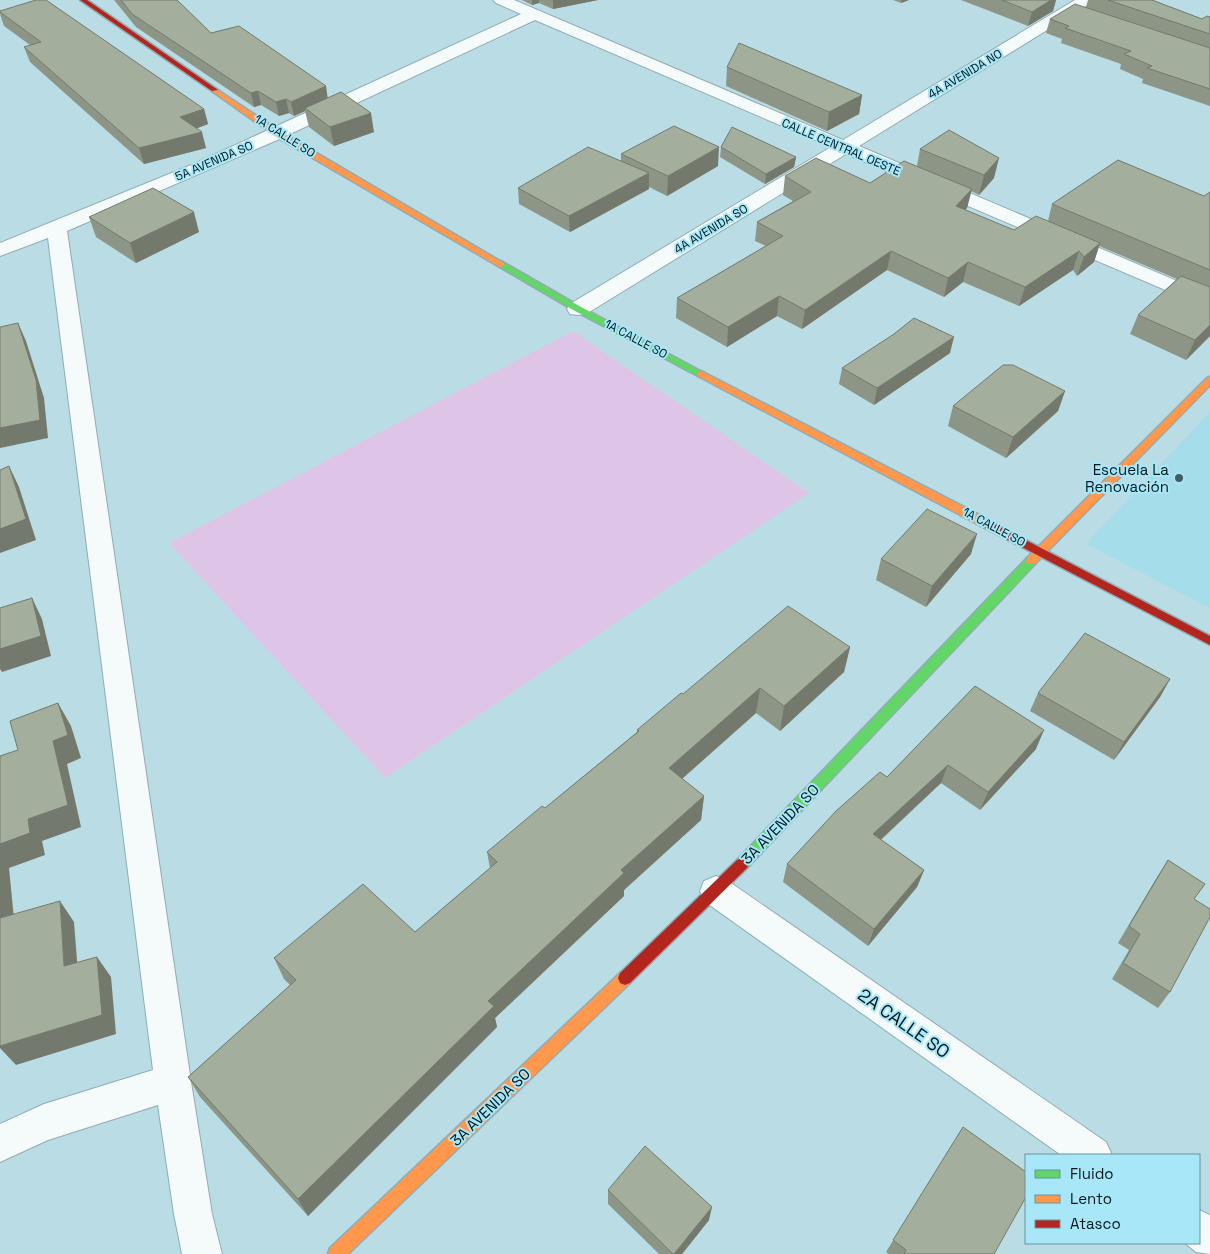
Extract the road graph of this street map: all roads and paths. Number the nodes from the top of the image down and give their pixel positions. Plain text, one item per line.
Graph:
1 (83, 0) edge
2 (500, 0) edge
3 (1052, 3) dead end
4 (1087, 8) edge
5 (1070, 10) junction
6 (533, 15) junction
7 (278, 134) junction
8 (844, 148) junction
9 (58, 228) junction
10 (0, 250) edge
11 (1210, 303) edge
12 (578, 309) junction
13 (1210, 380) edge
14 (1041, 552) junction
15 (1210, 641) edge
16 (716, 891) junction
17 (173, 1082) junction
18 (0, 1143) edge
19 (1092, 1154) edge
20 (202, 1254) edge
21 (336, 1254) edge

1 - 7 street, 1A CALLE SO
2 - 6 street, CALLE CENTRAL OESTE
3 - 5 street
4 - 5 street, 4A AVENIDA NO
5 - 8 street, 4A AVENIDA NO
6 - 7 street, 5A AVENIDA SO
6 - 8 street, CALLE CENTRAL OESTE
7 - 9 street, 5A AVENIDA SO
7 - 12 street, 1A CALLE SO
8 - 11 street, CALLE CENTRAL OESTE
8 - 12 street, 4A AVENIDA SO
9 - 10 street, 5A AVENIDA SO
9 - 17 street
12 - 14 street, 1A CALLE SO
13 - 14 street, 3A AVENIDA SO
14 - 15 street, 1A CALLE SO
14 - 16 street, 3A AVENIDA SO
16 - 19 street, 2A CALLE SO
16 - 21 street, 3A AVENIDA SO
17 - 18 street
17 - 20 street

